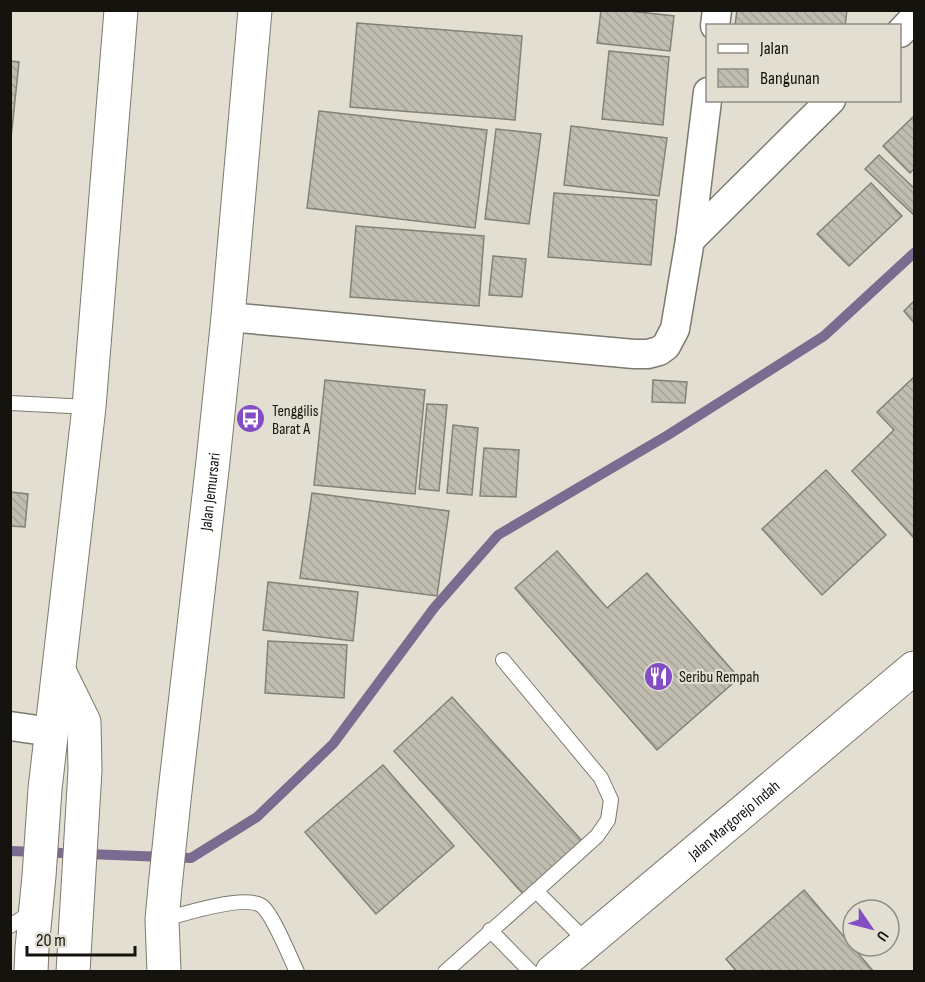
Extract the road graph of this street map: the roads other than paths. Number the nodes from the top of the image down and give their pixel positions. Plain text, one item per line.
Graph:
1 (121, 10) edge
2 (255, 10) edge
3 (915, 18) edge
4 (901, 32) edge
5 (707, 102) edge
6 (829, 102) edge
7 (690, 240) junction
8 (228, 317) junction
9 (10, 403) edge
10 (89, 407) junction
11 (503, 660) dead end
12 (915, 668) edge
13 (59, 671) junction
14 (10, 726) edge
15 (52, 732) junction
16 (536, 891) junction
17 (23, 918) edge
18 (162, 920) junction
19 (490, 930) junction
20 (587, 942) junction
21 (31, 972) edge
22 (73, 972) edge
23 (164, 972) edge
24 (297, 972) edge
25 (445, 972) edge
26 (531, 972) edge
27 (552, 972) edge

1 - 10 main road
2 - 8 main road, Jalan Jemursari
3 - 4 street
5 - 7 street
6 - 7 street
7 - 8 street
8 - 18 main road, Jalan Jemursari
9 - 10 lane
10 - 13 main road
11 - 16 lane
12 - 20 main road, Jalan Margorejo Indah
13 - 15 main road
13 - 22 main road
14 - 15 street
15 - 17 main road
16 - 19 lane
16 - 20 lane
17 - 21 main road
18 - 23 main road, Jalan Jemursari
18 - 24 lane
19 - 25 lane
19 - 26 lane
20 - 27 main road, Jalan Margorejo Indah

